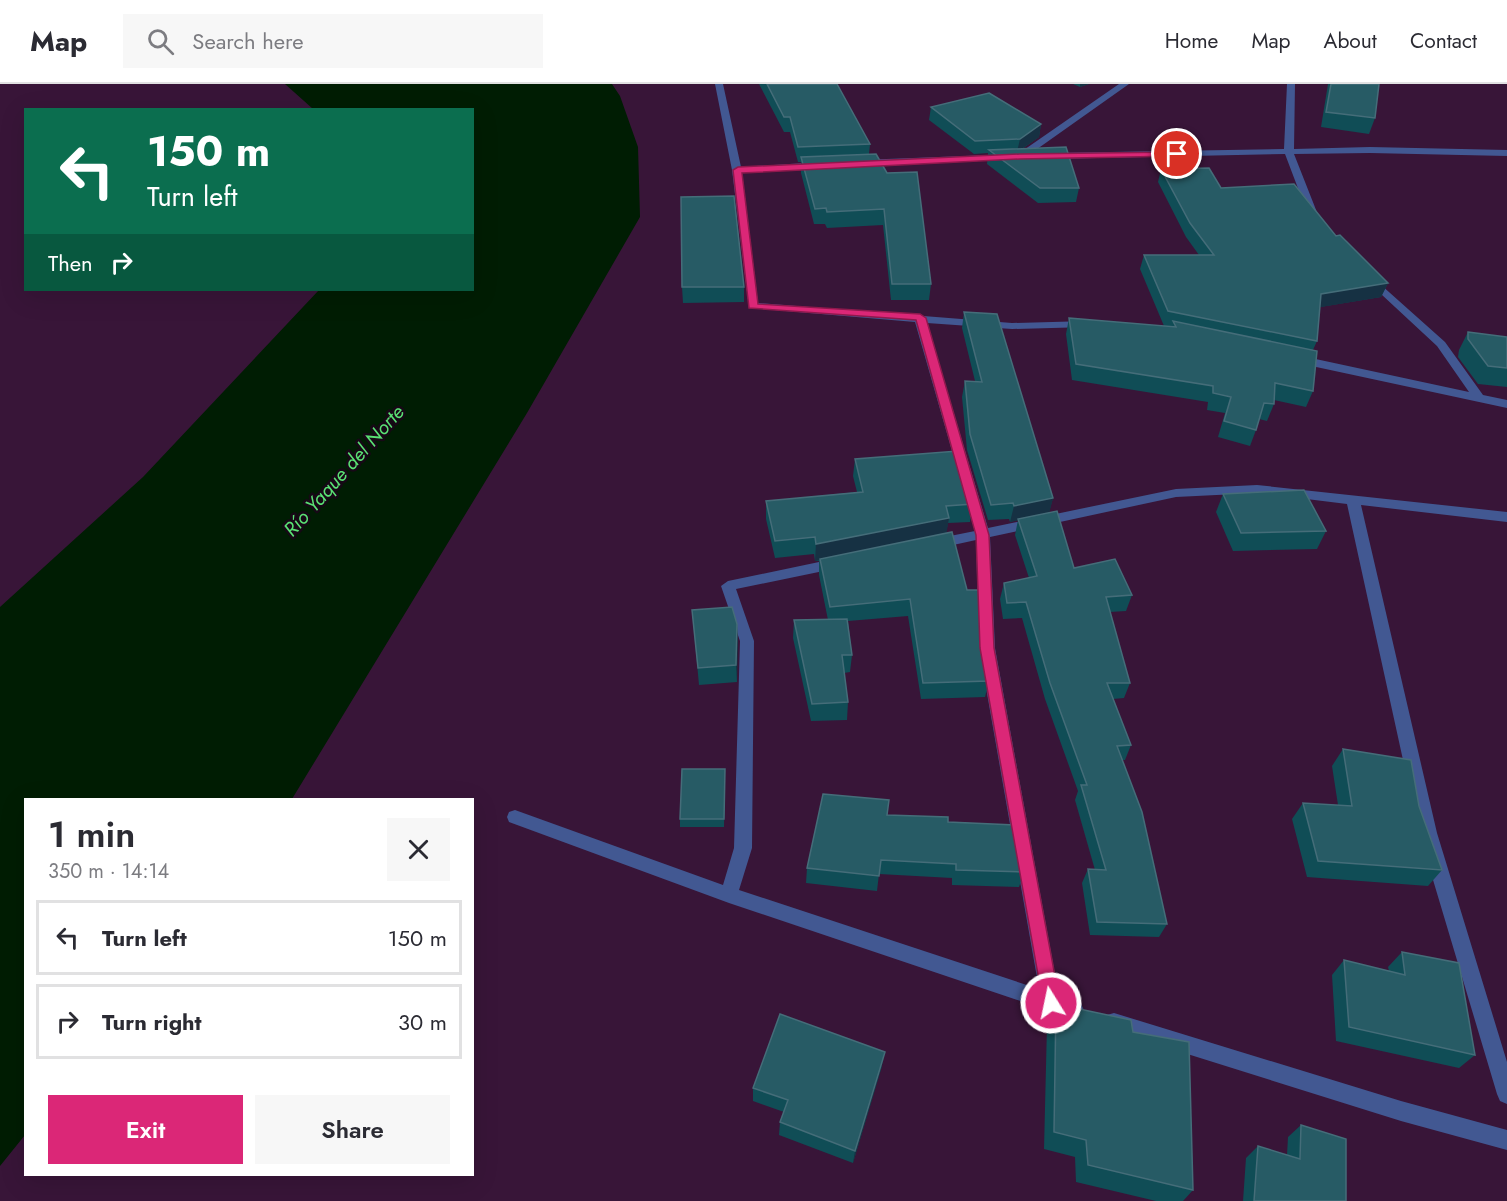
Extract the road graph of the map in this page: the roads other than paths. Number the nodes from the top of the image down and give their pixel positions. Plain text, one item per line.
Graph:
1 (719, 84) edge
2 (1125, 84) edge
3 (1291, 84) edge
4 (1289, 153) junction
5 (1507, 153) edge
6 (1020, 157) junction
7 (852, 164) edge
8 (829, 165) edge
9 (738, 170) junction
10 (1323, 228) edge
11 (1364, 272) edge
12 (920, 318) junction
13 (1101, 323) edge
14 (1288, 357) edge
15 (1479, 398) junction
16 (1507, 404) edge
17 (1353, 499) junction
18 (1507, 517) edge
19 (982, 535) junction
20 (915, 548) edge
21 (858, 559) edge
22 (515, 817) dead end
23 (729, 895) junction
24 (1051, 1003) junction
25 (1507, 1094) edge
26 (1507, 1140) edge

1 - 9 street
2 - 6 street
3 - 4 street
4 - 5 street
4 - 6 street
4 - 10 street
6 - 7 street
8 - 9 street
9 - 12 street
11 - 15 street
12 - 13 street
12 - 19 street
14 - 15 street
15 - 16 street
17 - 18 street
17 - 19 street
17 - 25 street
19 - 20 street
19 - 24 street
21 - 23 street
22 - 23 street
23 - 24 street
24 - 26 street

